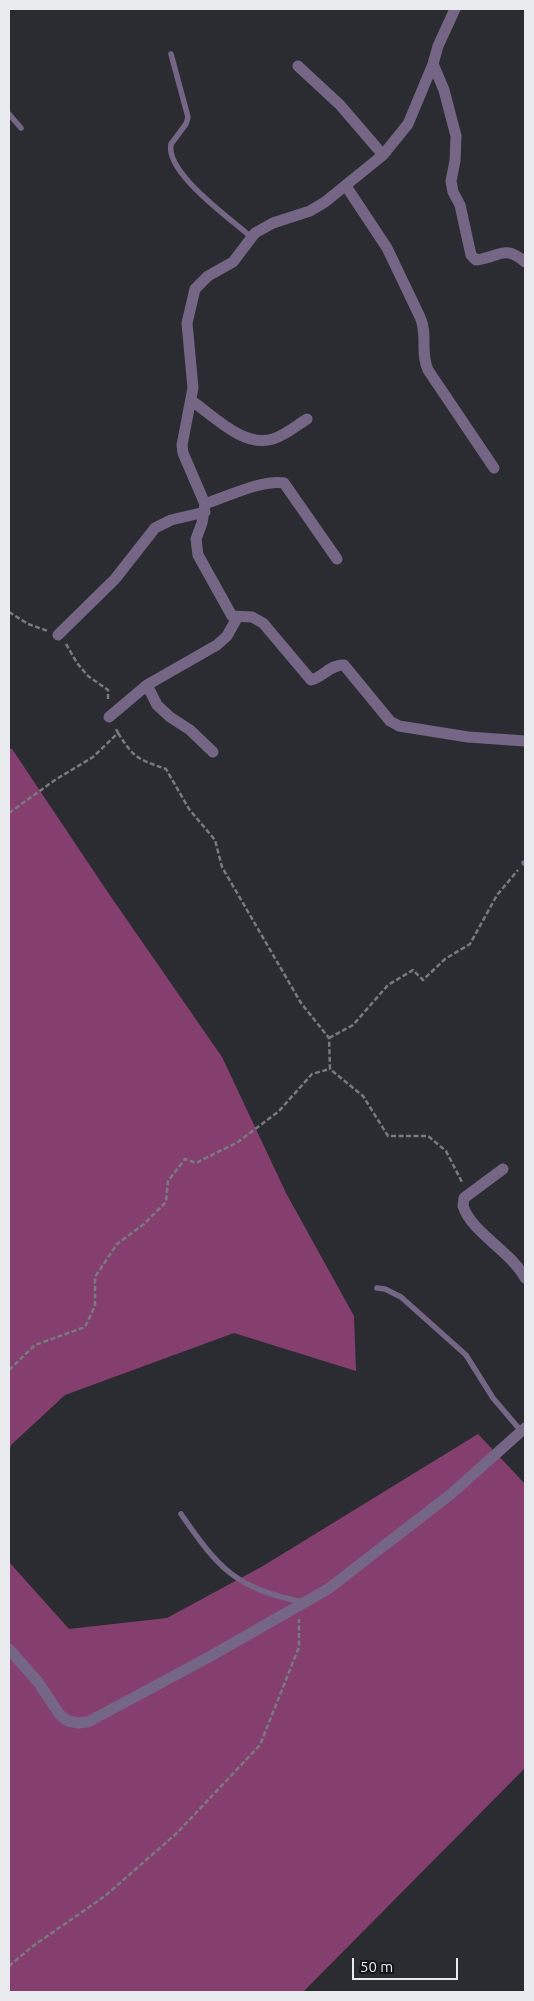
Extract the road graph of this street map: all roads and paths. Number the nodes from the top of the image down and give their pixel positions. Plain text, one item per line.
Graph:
1 (455, 9) edge
2 (171, 54) dead end
3 (433, 64) junction
4 (298, 66) dead end
5 (9, 114) edge
6 (21, 128) dead end
7 (383, 155) junction
8 (346, 186) junction
9 (251, 237) junction
10 (525, 262) edge
11 (192, 401) junction
12 (307, 419) dead end
13 (494, 468) dead end
14 (205, 508) junction
15 (337, 559) dead end
16 (9, 612) edge
17 (237, 618) junction
18 (58, 635) junction
19 (147, 684) junction
20 (109, 717) junction
21 (118, 732) junction
22 (525, 741) edge
23 (213, 752) dead end
24 (9, 812) edge
25 (525, 863) edge
26 (329, 1038) junction
27 (330, 1069) junction
28 (503, 1169) dead end
29 (469, 1194) junction
30 (525, 1278) edge
31 (376, 1288) dead end
32 (9, 1370) edge
33 (523, 1429) edge
34 (181, 1514) dead end
35 (303, 1604) junction
36 (9, 1650) edge
37 (9, 1966) edge

1 - 3 street
2 - 9 lane
3 - 7 street
3 - 10 street
4 - 7 street
5 - 6 lane
7 - 8 street
8 - 9 street
8 - 13 street
9 - 11 street
11 - 12 street
11 - 14 street
14 - 15 street
14 - 17 street
14 - 18 street
16 - 18 path
17 - 19 street
17 - 22 street
18 - 20 path
19 - 20 street
19 - 23 street
20 - 21 path
21 - 24 path
21 - 26 path
25 - 26 path
26 - 27 path
27 - 29 path
27 - 32 path
28 - 29 street
29 - 30 street
31 - 33 lane
33 - 35 street
34 - 35 lane
35 - 36 street
35 - 37 path

